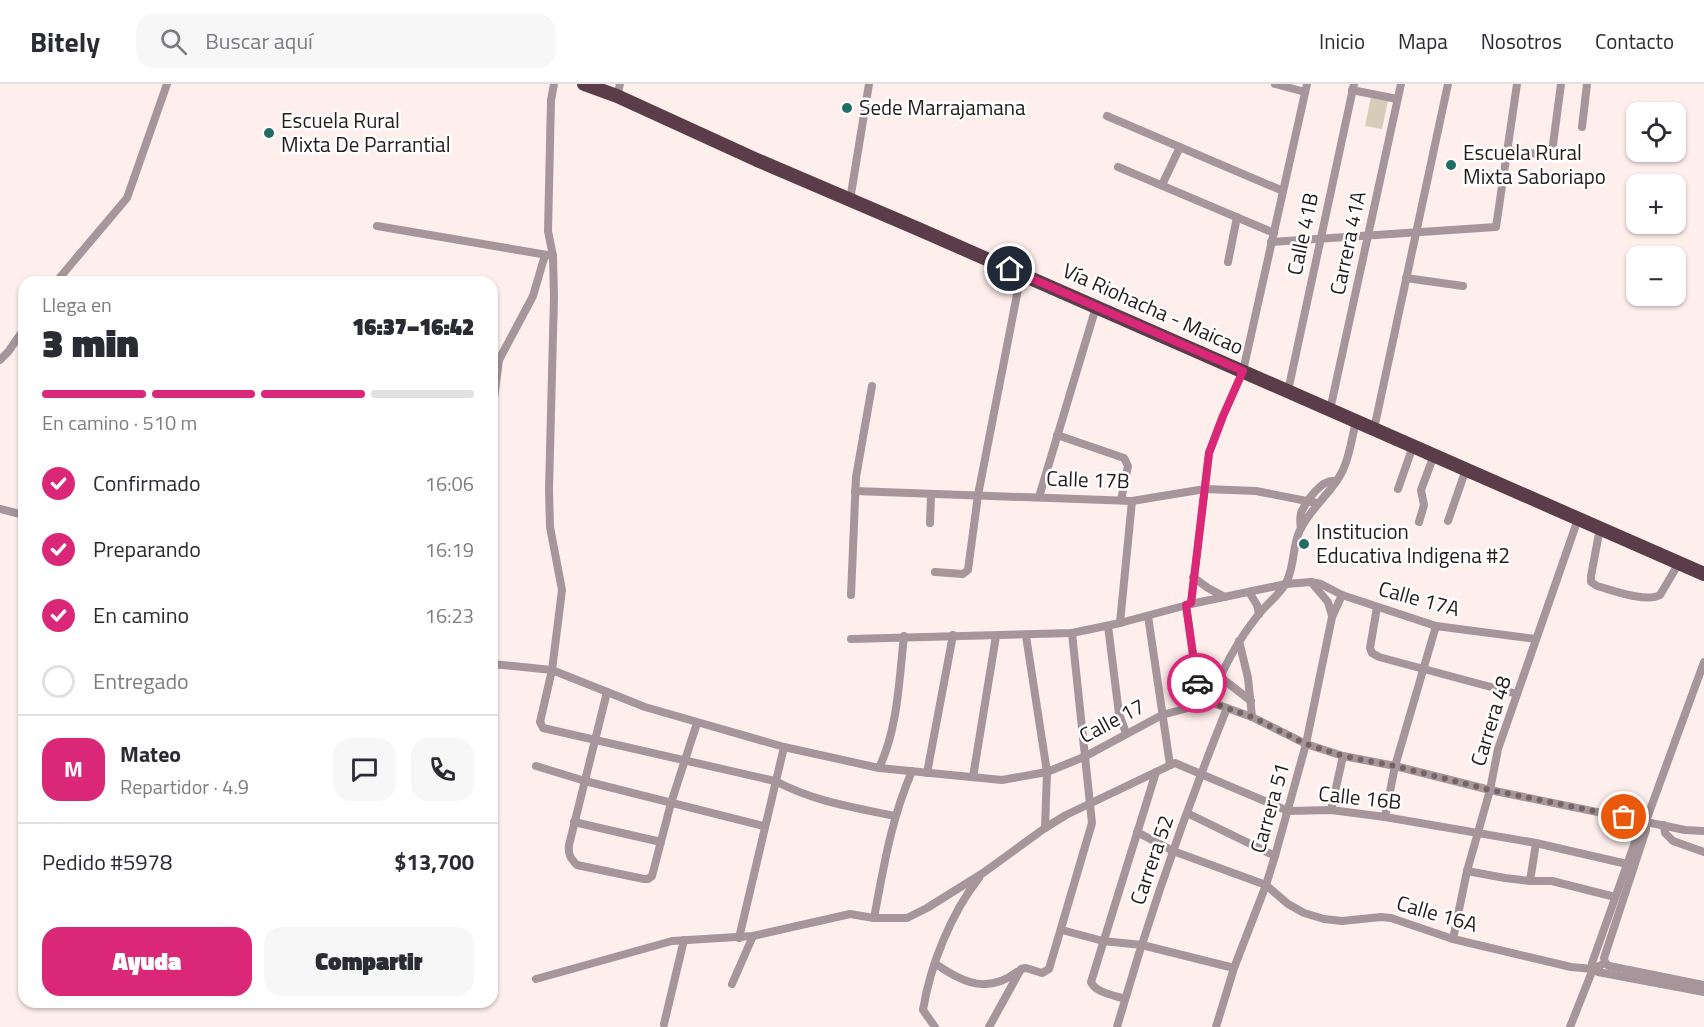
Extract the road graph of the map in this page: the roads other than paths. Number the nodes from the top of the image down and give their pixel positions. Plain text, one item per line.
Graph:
1 (167, 84) edge
2 (554, 84) edge
3 (584, 84) edge
4 (868, 84) edge
5 (1275, 84) edge
6 (1401, 84) edge
7 (1448, 84) edge
8 (1517, 84) edge
9 (1561, 84) edge
10 (1587, 84) edge
11 (1353, 87) edge
12 (1306, 88) edge
13 (619, 90) edge
14 (1397, 99) junction
15 (1107, 116) dead end
16 (1582, 127) dead end
17 (1180, 147) junction
18 (1507, 150) junction
19 (1118, 167) dead end
20 (1162, 185) junction
21 (1283, 191) junction
22 (850, 200) junction
23 (1237, 217) junction
24 (377, 226) dead end
25 (1274, 233) junction
26 (1416, 233) junction
27 (1368, 236) junction
28 (1320, 239) junction
29 (1271, 242) junction
30 (549, 256) junction
31 (1228, 262) dead end
32 (1021, 274) junction
33 (61, 276) edge
34 (1406, 278) junction
35 (1463, 286) dead end
36 (1096, 307) junction
37 (18, 338) edge
38 (0, 360) edge
39 (498, 368) edge
40 (1243, 371) junction
41 (872, 386) dead end
42 (1288, 391) junction
43 (1330, 410) junction
44 (1356, 421) junction
45 (1374, 429) junction
46 (1057, 435) junction
47 (1413, 446) junction
48 (1434, 455) junction
49 (1466, 470) junction
50 (1204, 489) junction
51 (1398, 489) dead end
52 (855, 491) junction
53 (931, 495) junction
54 (978, 495) junction
55 (1039, 497) junction
56 (1121, 500) junction
57 (1132, 501) junction
58 (1313, 501) junction
59 (0, 510) edge
60 (18, 514) edge
61 (1578, 519) junction
62 (1448, 521) dead end
63 (1419, 522) dead end
64 (930, 523) dead end
65 (1600, 528) junction
66 (1679, 563) junction
67 (935, 572) dead end
68 (1704, 574) edge
69 (1193, 577) junction
70 (1311, 582) junction
71 (1286, 584) junction
72 (1249, 592) junction
73 (851, 595) dead end
74 (1342, 595) junction
75 (1225, 597) junction
76 (1189, 604) junction
77 (1377, 607) junction
78 (1259, 614) junction
79 (1148, 616) junction
80 (1332, 617) junction
81 (1120, 623) junction
82 (1108, 626) junction
83 (1436, 626) junction
84 (1072, 633) junction
85 (953, 635) junction
86 (904, 636) junction
87 (996, 636) junction
88 (1026, 636) junction
89 (851, 639) dead end
90 (1536, 639) junction
91 (1239, 641) junction
92 (1704, 662) edge
93 (498, 665) edge
94 (1424, 668) junction
95 (552, 670) junction
96 (1219, 676) junction
97 (607, 692) junction
98 (1517, 694) junction
99 (1251, 701) junction
100 (1210, 702) junction
101 (1200, 705) junction
102 (1227, 708) junction
103 (1162, 715) junction
104 (1252, 717) junction
105 (697, 723) junction
106 (1126, 733) junction
107 (595, 740) junction
108 (1306, 744) junction
109 (784, 747) junction
110 (1343, 756) junction
111 (1084, 757) junction
112 (685, 761) junction
113 (1173, 764) junction
114 (536, 766) dead end
115 (1395, 766) junction
116 (879, 768) junction
117 (912, 771) junction
118 (1047, 772) junction
119 (1156, 772) junction
120 (927, 773) junction
121 (1201, 774) junction
122 (973, 777) junction
123 (585, 781) junction
124 (775, 781) junction
125 (1490, 790) junction
126 (671, 803) junction
127 (1091, 803) junction
128 (1331, 810) junction
129 (1288, 811) junction
130 (1187, 813) junction
131 (896, 816) junction
132 (1385, 817) junction
133 (1647, 821) junction
134 (574, 822) junction
135 (1664, 825) junction
136 (764, 826) junction
137 (1045, 828) junction
138 (1704, 831) edge
139 (1137, 832) junction
140 (1478, 832) junction
141 (661, 842) junction
142 (1536, 843) junction
143 (1173, 851) junction
144 (1704, 852) edge
145 (1275, 856) junction
146 (1627, 864) junction
147 (1467, 871) junction
148 (983, 873) junction
149 (1530, 881) junction
150 (1266, 885) junction
151 (1615, 897) junction
152 (874, 918) junction
153 (1062, 930) junction
154 (753, 936) junction
155 (739, 938) junction
156 (1453, 939) junction
157 (684, 940) junction
158 (1103, 941) junction
159 (1142, 945) junction
160 (1605, 963) junction
161 (936, 964) junction
162 (1234, 968) junction
163 (1021, 969) junction
164 (1593, 969) junction
165 (1704, 978) edge
166 (536, 979) dead end
167 (732, 984) dead end
168 (1698, 986) edge
169 (1704, 992) edge
170 (1125, 999) junction
171 (664, 1024) dead end
172 (935, 1027) edge
173 (989, 1027) edge
174 (1117, 1027) edge
175 (1216, 1027) edge
176 (1570, 1027) edge

1 - 33 street
2 - 30 street
3 - 13 highway, Vía Riohacha - Maicao
4 - 22 street
5 - 12 street
6 - 14 street, Carrera 41A
7 - 26 street
8 - 18 street
9 - 18 street
10 - 16 street
11 - 14 street
11 - 28 street, Calle 41B
12 - 21 street
13 - 22 highway, Vía Riohacha - Maicao
14 - 27 street, Carrera 41A
15 - 17 street
17 - 20 street
17 - 21 street
18 - 26 street
19 - 20 street
20 - 23 street
21 - 25 street
22 - 32 highway, Vía Riohacha - Maicao
23 - 25 street
23 - 31 street
24 - 30 street
25 - 29 street
26 - 27 street
26 - 34 street
27 - 28 street
27 - 43 street, Carrera 41A
28 - 29 street
28 - 42 street, Calle 41B
29 - 40 street
30 - 39 street
30 - 95 street
32 - 36 highway, Vía Riohacha - Maicao
32 - 54 street
34 - 35 street
34 - 45 street
36 - 40 highway, Vía Riohacha - Maicao
36 - 46 street
37 - 38 street
40 - 42 highway, Vía Riohacha - Maicao
40 - 50 street
41 - 52 street
42 - 43 highway, Vía Riohacha - Maicao
43 - 44 highway, Vía Riohacha - Maicao
44 - 45 highway, Vía Riohacha - Maicao
44 - 58 street
45 - 47 highway, Vía Riohacha - Maicao
46 - 55 street
46 - 56 street
47 - 48 highway, Vía Riohacha - Maicao
47 - 51 street
48 - 49 highway, Vía Riohacha - Maicao
48 - 63 street
49 - 61 highway, Vía Riohacha - Maicao
49 - 62 street
50 - 57 street, Calle 17B
50 - 58 street, Calle 17B
50 - 69 street
52 - 53 street, Calle 17B
52 - 73 street
53 - 54 street, Calle 17B
53 - 64 street
54 - 55 street, Calle 17B
54 - 67 street
55 - 56 street, Calle 17B
56 - 57 street, Calle 17B
57 - 81 street
58 - 71 street
59 - 60 street
61 - 65 highway, Vía Riohacha - Maicao
61 - 90 street, Carrera 48
65 - 66 highway, Vía Riohacha - Maicao
65 - 66 street
66 - 68 highway, Vía Riohacha - Maicao
69 - 75 street
69 - 76 street
70 - 71 street, Calle 17A
70 - 74 street, Calle 17A
70 - 80 street
71 - 72 street, Calle 17A
71 - 78 street
72 - 75 street, Calle 17A
72 - 78 street
74 - 77 street, Calle 17A
74 - 80 street, Carrera 51
75 - 76 street, Calle 17A
76 - 79 street, Calle 17A
76 - 101 street
77 - 83 street, Calle 17A
77 - 94 street
78 - 91 street
79 - 81 street, Calle 17A
79 - 103 street
80 - 108 street, Carrera 51
81 - 82 street, Calle 17A
82 - 84 street, Calle 17A
82 - 106 street
83 - 90 street, Calle 17A
83 - 94 street
84 - 88 street, Calle 17A
84 - 111 street
85 - 86 street, Calle 17A
85 - 87 street, Calle 17A
85 - 120 street
86 - 89 street, Calle 17A
86 - 116 street
87 - 88 street, Calle 17A
87 - 122 street
88 - 118 street
90 - 98 street, Carrera 48
91 - 96 street
91 - 99 street
92 - 133 street
93 - 95 street, Calle 17
94 - 98 street
94 - 115 street
95 - 97 street, Calle 17
95 - 107 street
96 - 99 street
96 - 100 street
97 - 105 street, Calle 17
97 - 107 street
98 - 125 street, Carrera 48
99 - 104 street
100 - 101 street, Calle 17
100 - 102 street
101 - 103 street, Calle 17
102 - 104 street
102 - 121 street, Carrera 52
103 - 106 street, Calle 17
103 - 113 street
104 - 108 street
105 - 109 street, Calle 17
105 - 112 street
106 - 111 street, Calle 17
107 - 112 street
107 - 123 street
108 - 110 street
108 - 129 street, Carrera 51
109 - 116 street, Calle 17
109 - 124 street
110 - 115 street
110 - 128 street
111 - 118 street, Calle 17
111 - 127 street
112 - 124 street
112 - 126 street
113 - 119 street
113 - 121 street, Calle 16B
114 - 123 street
115 - 125 street
115 - 132 street
116 - 117 street, Calle 17
117 - 120 street, Calle 17
117 - 131 street
118 - 122 street, Calle 17
118 - 137 street
119 - 127 street
119 - 139 street
120 - 122 street, Calle 17
121 - 129 street, Calle 16B
121 - 130 street, Carrera 52
123 - 126 street
123 - 134 street
124 - 131 street
124 - 136 street
125 - 133 street
125 - 140 street, Carrera 48
126 - 136 street
126 - 141 street
127 - 137 street
127 - 153 street
128 - 129 street, Calle 16B
128 - 132 street, Calle 16B
129 - 145 street, Carrera 51
130 - 143 street, Carrera 52
130 - 145 street
131 - 152 street
132 - 140 street, Calle 16B
133 - 135 street
133 - 146 street
133 - 160 street
134 - 141 street
134 - 141 street
135 - 138 street
135 - 144 street
136 - 155 street
137 - 148 street
139 - 143 street
139 - 158 street
140 - 142 street, Calle 16B
140 - 147 street, Carrera 48
142 - 146 street, Calle 16B
142 - 149 street
143 - 150 street
143 - 159 street, Carrera 52
145 - 150 street, Carrera 51
146 - 151 street
147 - 149 street
147 - 156 street, Carrera 48
148 - 152 street
148 - 161 street
149 - 151 street
150 - 156 street, Calle 16A
150 - 162 street, Carrera 51
151 - 164 street
152 - 154 street
153 - 158 street
153 - 163 street
154 - 155 street
154 - 167 street
155 - 157 street
156 - 164 street, Calle 16A
157 - 166 street
157 - 171 street
158 - 159 street
158 - 170 street
159 - 162 street
159 - 170 street, Carrera 52
160 - 164 street
160 - 168 street
161 - 163 street
161 - 172 street
162 - 175 street, Carrera 51
163 - 173 street
164 - 168 street, Calle 16A
164 - 176 street
165 - 168 street
168 - 169 street
170 - 174 street, Carrera 52

